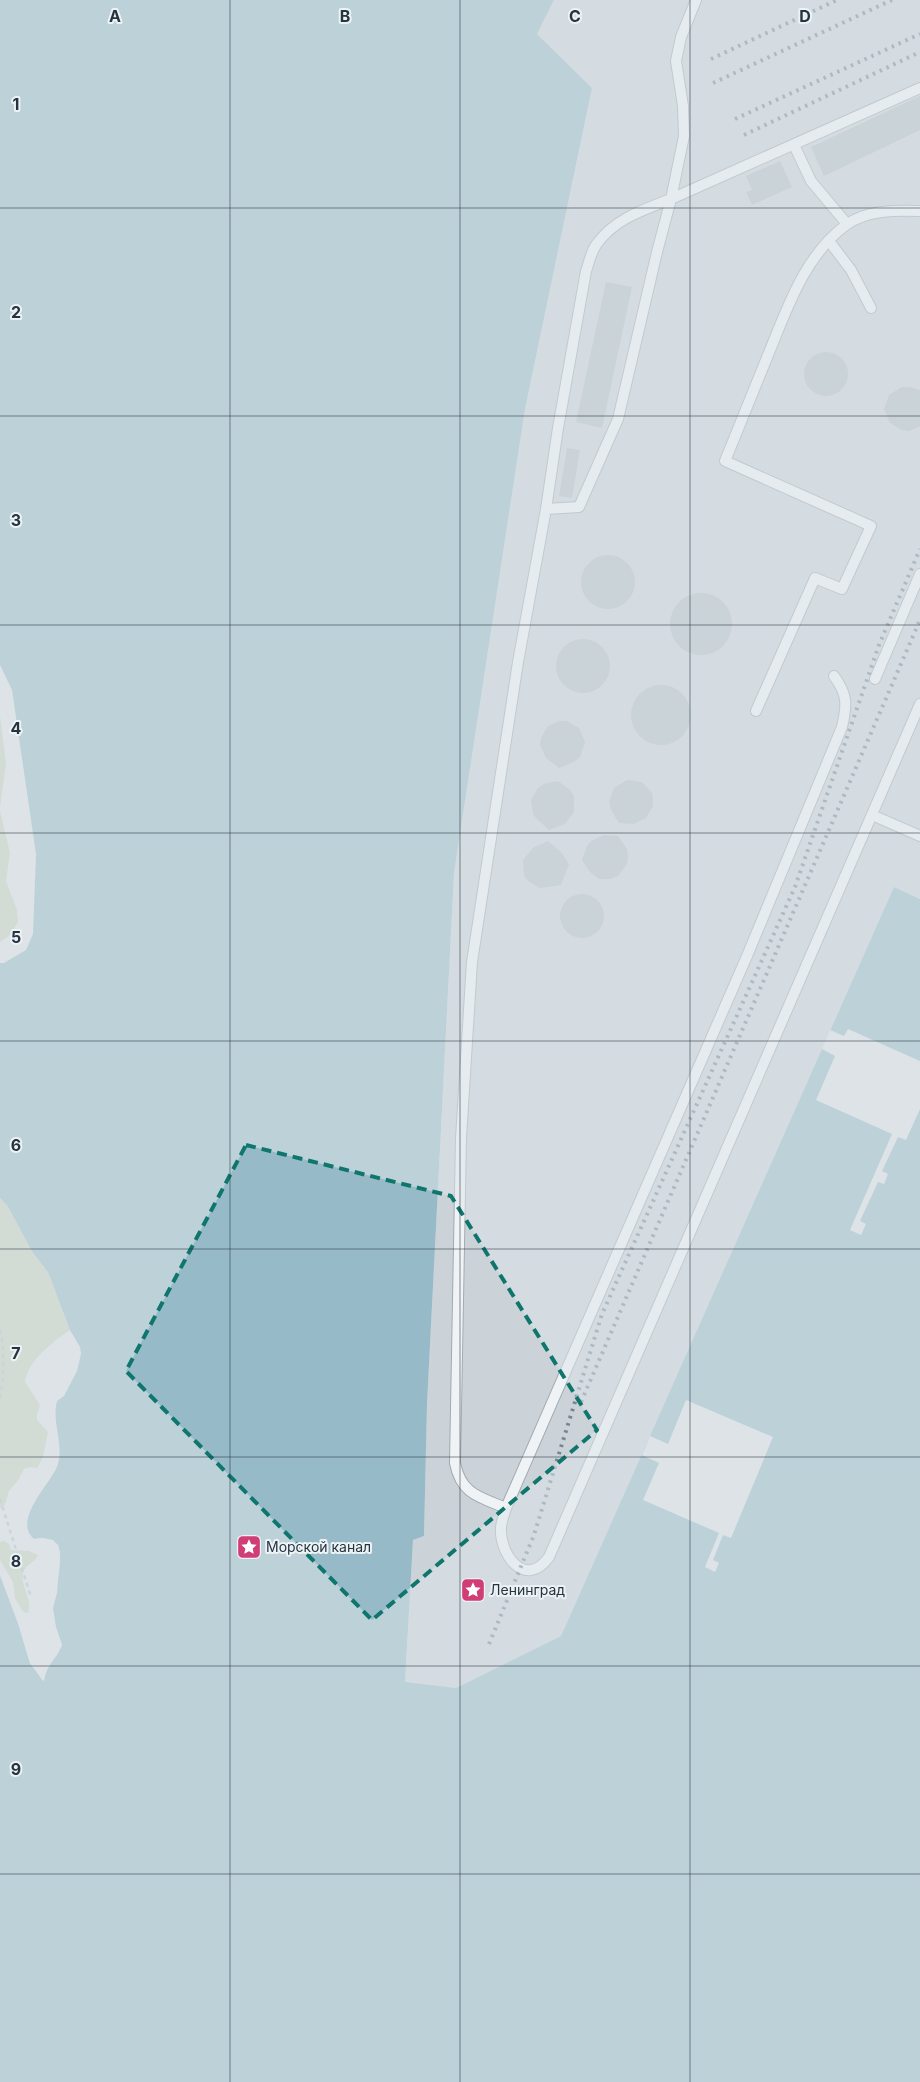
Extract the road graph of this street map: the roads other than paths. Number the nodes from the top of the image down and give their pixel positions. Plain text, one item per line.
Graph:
1 (696, 0) edge
2 (920, 88) edge
3 (794, 145) junction
4 (671, 200) junction
5 (920, 211) edge
6 (847, 224) junction
7 (829, 241) junction
8 (872, 308) dead end
9 (546, 510) junction
10 (920, 574) edge
11 (834, 676) dead end
12 (875, 679) dead end
13 (920, 704) edge
14 (756, 711) dead end
15 (872, 815) junction
16 (920, 836) edge
17 (506, 1508) junction

1 - 4 lane
2 - 3 lane
3 - 4 lane
3 - 6 lane
4 - 9 lane
4 - 9 lane
5 - 6 lane
6 - 7 lane
7 - 8 lane
7 - 14 lane
9 - 17 lane
10 - 12 lane
11 - 17 lane
13 - 15 lane
15 - 16 lane
15 - 17 lane

